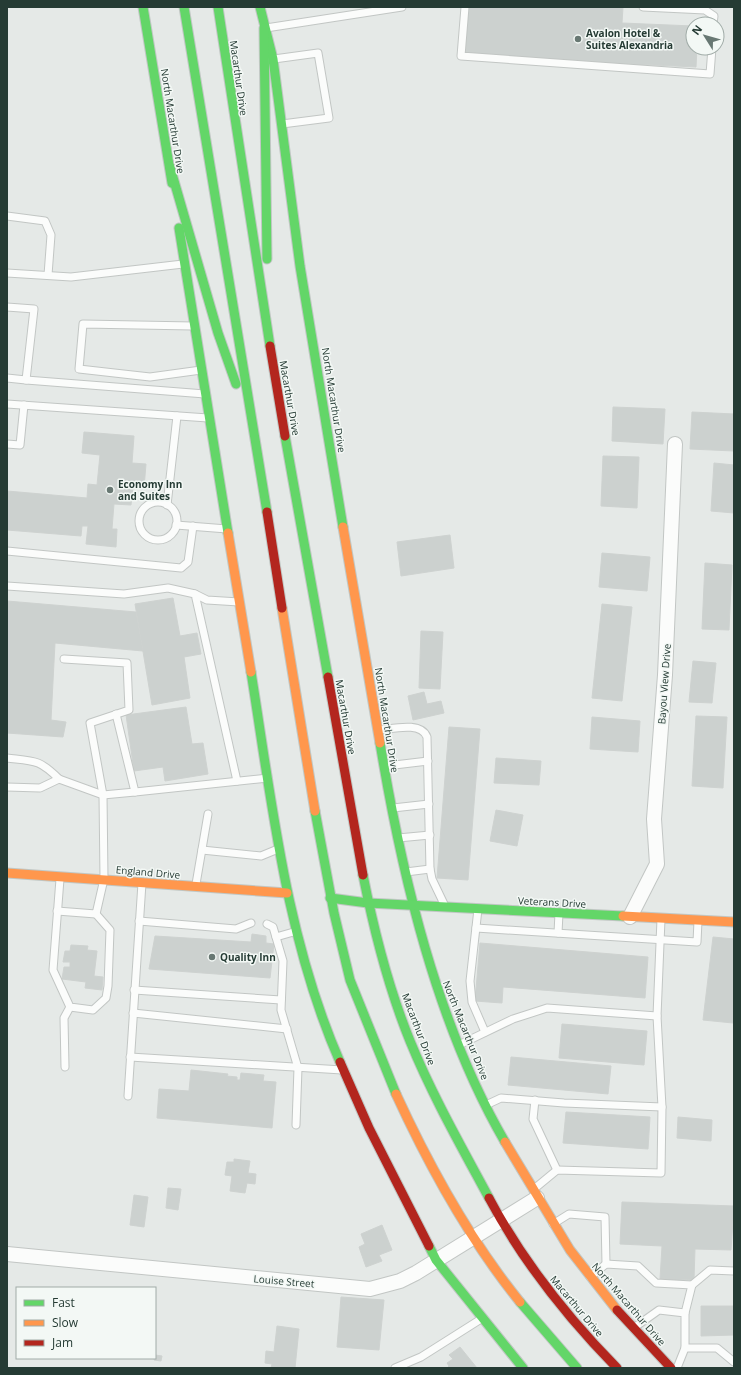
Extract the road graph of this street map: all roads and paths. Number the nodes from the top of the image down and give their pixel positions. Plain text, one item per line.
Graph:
1 (143, 7) edge
2 (184, 7) edge
3 (218, 7) edge
4 (260, 7) edge
5 (402, 7) edge
6 (465, 7) edge
7 (643, 7) edge
8 (714, 16) edge
9 (264, 28) junction
10 (711, 56) edge
11 (273, 59) junction
12 (282, 124) junction
13 (170, 167) junction
14 (7, 216) edge
15 (185, 264) junction
16 (7, 273) edge
17 (48, 275) junction
18 (7, 307) edge
19 (195, 326) junction
20 (268, 338) junction
21 (202, 369) junction
22 (7, 378) edge
23 (26, 380) junction
24 (206, 395) junction
25 (7, 404) edge
26 (24, 405) junction
27 (177, 416) junction
28 (210, 418) junction
29 (7, 444) edge
30 (675, 444) dead end
31 (257, 446) junction
32 (167, 505) junction
33 (176, 525) junction
34 (193, 526) junction
35 (229, 529) junction
36 (7, 551) edge
37 (7, 586) edge
38 (195, 594) junction
39 (241, 602) junction
40 (64, 659) dead end
41 (116, 714) junction
42 (378, 730) junction
43 (7, 758) edge
44 (428, 762) junction
45 (383, 766) junction
46 (270, 778) junction
47 (59, 779) junction
48 (237, 781) junction
49 (7, 787) edge
50 (135, 792) junction
51 (103, 795) junction
52 (429, 804) junction
53 (391, 808) junction
54 (208, 814) dead end
55 (430, 836) junction
56 (396, 838) junction
57 (280, 848) junction
58 (202, 850) junction
59 (430, 869) junction
60 (404, 872) junction
61 (7, 873) edge
62 (60, 876) junction
63 (104, 879) junction
64 (142, 883) junction
65 (196, 887) junction
66 (287, 894) junction
67 (330, 898) junction
68 (368, 903) junction
69 (412, 905) junction
70 (446, 907) junction
71 (478, 909) junction
72 (57, 911) junction
73 (559, 913) junction
74 (96, 914) junction
75 (630, 917) junction
76 (661, 918) junction
77 (698, 920) junction
78 (138, 921) junction
79 (734, 922) edge
80 (251, 923) dead end
81 (267, 924) dead end
82 (476, 928) junction
83 (297, 931) junction
84 (558, 933) junction
85 (276, 937) junction
86 (660, 940) junction
87 (134, 990) junction
88 (281, 1000) junction
89 (70, 1008) junction
90 (133, 1014) junction
91 (657, 1016) junction
92 (287, 1029) junction
93 (485, 1032) junction
94 (460, 1045) junction
95 (130, 1057) junction
96 (65, 1067) dead end
97 (298, 1068) junction
98 (344, 1070) junction
99 (128, 1096) dead end
100 (535, 1100) junction
101 (486, 1106) junction
102 (662, 1107) junction
103 (296, 1124) dead end
104 (557, 1170) junction
105 (534, 1194) junction
106 (502, 1221) junction
107 (552, 1225) junction
108 (472, 1237) junction
109 (7, 1254) edge
110 (436, 1260) junction
111 (606, 1264) junction
112 (734, 1271) edge
113 (590, 1277) junction
114 (692, 1285) junction
115 (685, 1313) junction
116 (483, 1318) junction
117 (634, 1328) junction
118 (685, 1348) junction
119 (734, 1362) edge
120 (395, 1368) edge
121 (523, 1368) edge
122 (577, 1368) edge
123 (617, 1368) edge
124 (671, 1368) edge
125 (676, 1368) edge

1 - 13 main road, North Macarthur Drive
2 - 31 main road
3 - 20 main road, Macarthur Drive
4 - 9 main road, North Macarthur Drive
5 - 9 lane
6 - 10 lane
7 - 8 lane
9 - 11 main road, North Macarthur Drive
9 - 20 main road
11 - 12 main road, North Macarthur Drive
11 - 12 lane
12 - 42 main road, North Macarthur Drive
13 - 15 main road, North Macarthur Drive
13 - 31 main road
14 - 17 lane
15 - 17 lane
15 - 19 main road, North Macarthur Drive
16 - 17 lane
18 - 23 lane
19 - 21 main road, North Macarthur Drive
19 - 21 lane
20 - 68 main road, Macarthur Drive
21 - 24 main road, North Macarthur Drive
22 - 23 lane
23 - 24 lane
24 - 28 main road, North Macarthur Drive
25 - 26 lane
26 - 27 lane
26 - 29 lane
27 - 28 lane
27 - 32 lane
28 - 35 main road, North Macarthur Drive
30 - 75 street, Bayou View Drive
31 - 67 main road
32 - 33 lane
32 - 33 lane
33 - 34 lane
34 - 35 lane
34 - 36 lane
35 - 39 main road, North Macarthur Drive
37 - 38 lane
38 - 39 lane
38 - 48 lane
39 - 46 main road, North Macarthur Drive
40 - 41 lane
41 - 50 lane
41 - 51 lane
42 - 44 lane
42 - 45 main road, North Macarthur Drive
43 - 47 lane
44 - 45 lane
44 - 52 lane
45 - 53 main road, North Macarthur Drive
46 - 48 lane
46 - 57 main road, North Macarthur Drive
47 - 49 lane
47 - 51 lane
48 - 50 lane
50 - 51 lane
51 - 63 lane
52 - 53 lane
52 - 55 lane
53 - 56 main road, North Macarthur Drive
54 - 58 lane
55 - 56 lane
55 - 59 lane
56 - 60 main road, North Macarthur Drive
57 - 58 lane
57 - 66 main road, North Macarthur Drive
58 - 65 lane
59 - 60 lane
59 - 70 lane
60 - 69 main road, North Macarthur Drive
61 - 62 main road, England Drive
62 - 63 main road, England Drive
62 - 72 lane
63 - 64 main road, England Drive
63 - 74 lane
64 - 65 main road, England Drive
64 - 78 lane
65 - 66 main road, England Drive
66 - 83 main road, North Macarthur Drive
67 - 68 main road, Veterans Drive
67 - 108 main road
68 - 69 main road, Veterans Drive
68 - 106 main road, Macarthur Drive
69 - 70 main road, Veterans Drive
69 - 94 main road, North Macarthur Drive
70 - 71 main road, Veterans Drive
71 - 73 main road, Veterans Drive
71 - 82 lane
72 - 74 lane
72 - 89 lane
73 - 75 main road, Veterans Drive
73 - 84 lane
74 - 89 lane
75 - 76 main road, Veterans Drive
76 - 77 main road, Veterans Drive
76 - 86 lane
77 - 79 main road, Veterans Drive
77 - 86 lane
78 - 80 lane
78 - 87 lane
81 - 85 lane
82 - 84 lane
82 - 93 lane
83 - 85 lane
83 - 98 main road, North Macarthur Drive
84 - 86 lane
85 - 88 lane
86 - 91 lane
87 - 88 lane
87 - 90 lane
88 - 92 lane
89 - 96 lane
90 - 92 lane
90 - 95 lane
91 - 93 lane
91 - 102 lane
92 - 97 lane
93 - 94 lane
94 - 101 main road, North Macarthur Drive
95 - 97 lane
95 - 99 lane
97 - 98 lane
97 - 103 lane
98 - 110 main road, North Macarthur Drive
100 - 101 lane
100 - 102 lane
100 - 104 lane
101 - 105 main road, North Macarthur Drive
102 - 104 lane
104 - 105 lane
105 - 106 street, Louise Street
105 - 107 main road, North Macarthur Drive
106 - 108 street, Louise Street
106 - 123 main road, Macarthur Drive
107 - 111 lane
107 - 113 main road, North Macarthur Drive
108 - 110 street, Louise Street
108 - 122 main road
109 - 110 street, Louise Street
110 - 116 main road, North Macarthur Drive
111 - 113 lane
111 - 114 lane
112 - 114 lane
113 - 117 main road, North Macarthur Drive
114 - 115 lane
115 - 117 lane
115 - 118 lane
116 - 120 lane
116 - 121 main road, North Macarthur Drive
117 - 124 main road, North Macarthur Drive
118 - 119 lane
118 - 125 lane

